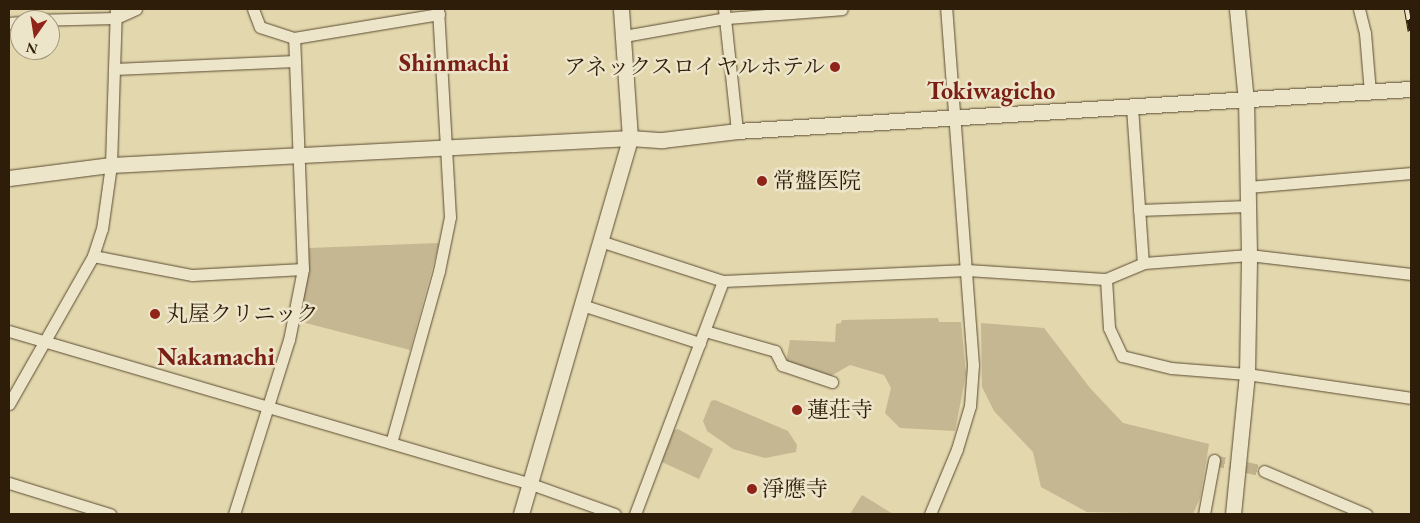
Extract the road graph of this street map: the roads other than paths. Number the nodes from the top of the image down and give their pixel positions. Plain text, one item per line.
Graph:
1 (136, 9) edge
2 (253, 9) edge
3 (620, 9) edge
4 (842, 9) edge
5 (946, 9) edge
6 (1238, 9) edge
7 (1359, 9) edge
8 (439, 11) edge
9 (725, 13) edge
10 (116, 14) edge
11 (60, 18) edge
12 (624, 36) junction
13 (294, 38) junction
14 (295, 61) junction
15 (114, 69) junction
16 (1411, 89) edge
17 (1370, 93) junction
18 (1246, 101) junction
19 (1132, 107) junction
20 (956, 116) junction
21 (737, 131) junction
22 (630, 138) junction
23 (447, 148) junction
24 (300, 155) junction
25 (111, 165) junction
26 (1411, 173) edge
27 (9, 178) edge
28 (1248, 187) junction
29 (1248, 206) junction
30 (1139, 210) junction
31 (600, 241) junction
32 (1249, 255) junction
33 (94, 256) junction
34 (1143, 263) junction
35 (303, 269) junction
36 (967, 270) junction
37 (1411, 274) edge
38 (1106, 279) junction
39 (723, 281) junction
40 (582, 305) junction
41 (9, 331) edge
42 (705, 331) junction
43 (43, 342) junction
44 (700, 343) junction
45 (1247, 374) junction
46 (832, 382) dead end
47 (1411, 398) edge
48 (9, 404) edge
49 (266, 408) junction
50 (391, 443) junction
51 (1214, 460) dead end
52 (1264, 471) tunnel mouth
53 (9, 484) edge
54 (531, 484) junction
55 (110, 514) edge
56 (234, 514) edge
57 (521, 514) edge
58 (615, 514) edge
59 (635, 514) edge
60 (930, 514) edge
61 (1204, 514) edge
62 (1233, 514) edge
63 (1366, 514) edge

1 - 10 street
2 - 13 street
3 - 12 street
4 - 9 street
5 - 20 street
6 - 18 street
7 - 17 street
8 - 13 street
8 - 23 street
9 - 12 street
9 - 21 street
10 - 11 street
10 - 15 street
12 - 22 street
13 - 14 street
14 - 15 street
14 - 24 street
15 - 25 street
16 - 17 street
17 - 18 street
18 - 19 street
18 - 28 street
19 - 20 street
19 - 30 street
20 - 21 street
20 - 36 street
21 - 22 street
22 - 23 street
22 - 31 street
23 - 24 street
23 - 50 street
24 - 25 street
24 - 35 street
25 - 27 street
25 - 33 street
26 - 28 street
28 - 29 street
29 - 30 street
29 - 32 street
30 - 34 street
31 - 39 street
31 - 40 street
32 - 34 street
32 - 37 street
32 - 45 street
33 - 35 street
33 - 43 street
34 - 38 street
35 - 49 street
36 - 38 street
36 - 39 street
36 - 60 street
38 - 45 street
39 - 42 street
40 - 44 street
40 - 54 street
41 - 43 street
42 - 44 street
42 - 46 street
43 - 48 street
43 - 49 street
44 - 59 street
45 - 47 street
45 - 62 street
49 - 50 street
49 - 56 street
50 - 54 street
51 - 61 street
52 - 63 street
53 - 55 street
54 - 57 street
54 - 58 street

